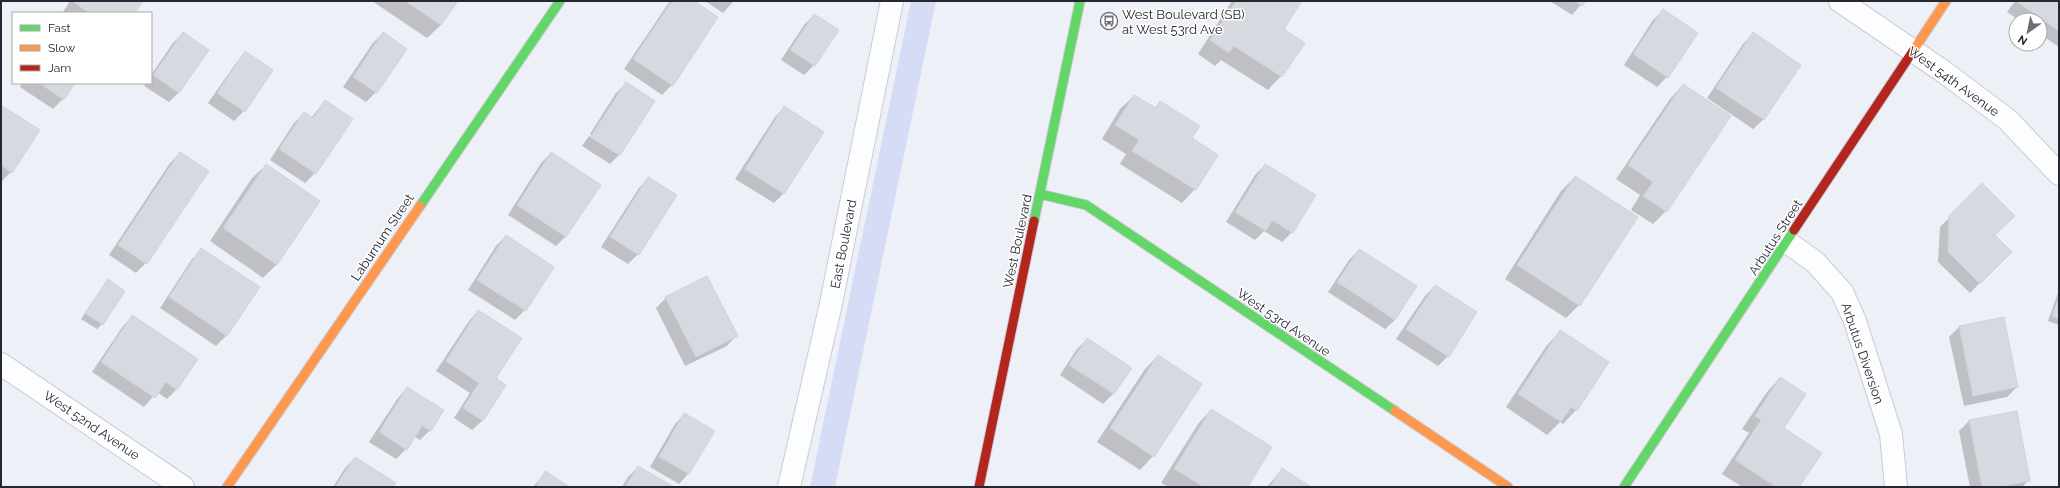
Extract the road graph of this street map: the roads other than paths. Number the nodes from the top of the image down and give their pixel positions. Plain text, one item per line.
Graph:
1 (560, 1) edge
2 (892, 1) edge
3 (1080, 1) edge
4 (1840, 1) edge
5 (1946, 1) edge
6 (1912, 51) junction
7 (2059, 174) edge
8 (1040, 194) junction
9 (1787, 242) junction
10 (1, 364) edge
11 (183, 487) edge
12 (227, 487) edge
13 (789, 487) edge
14 (979, 487) edge
15 (1508, 487) edge
16 (1624, 487) edge
17 (1896, 487) edge

1 - 12 street, Laburnum Street
2 - 13 street, East Boulevard
3 - 8 street, West Boulevard
4 - 6 street, West 54th Avenue
5 - 6 street, Arbutus Street
6 - 7 street, West 54th Avenue
6 - 9 street, Arbutus Street
8 - 14 street, West Boulevard
8 - 15 street, West 53rd Avenue
9 - 16 street, Arbutus Street
9 - 17 street, Arbutus Diversion
10 - 11 street, West 52nd Avenue

